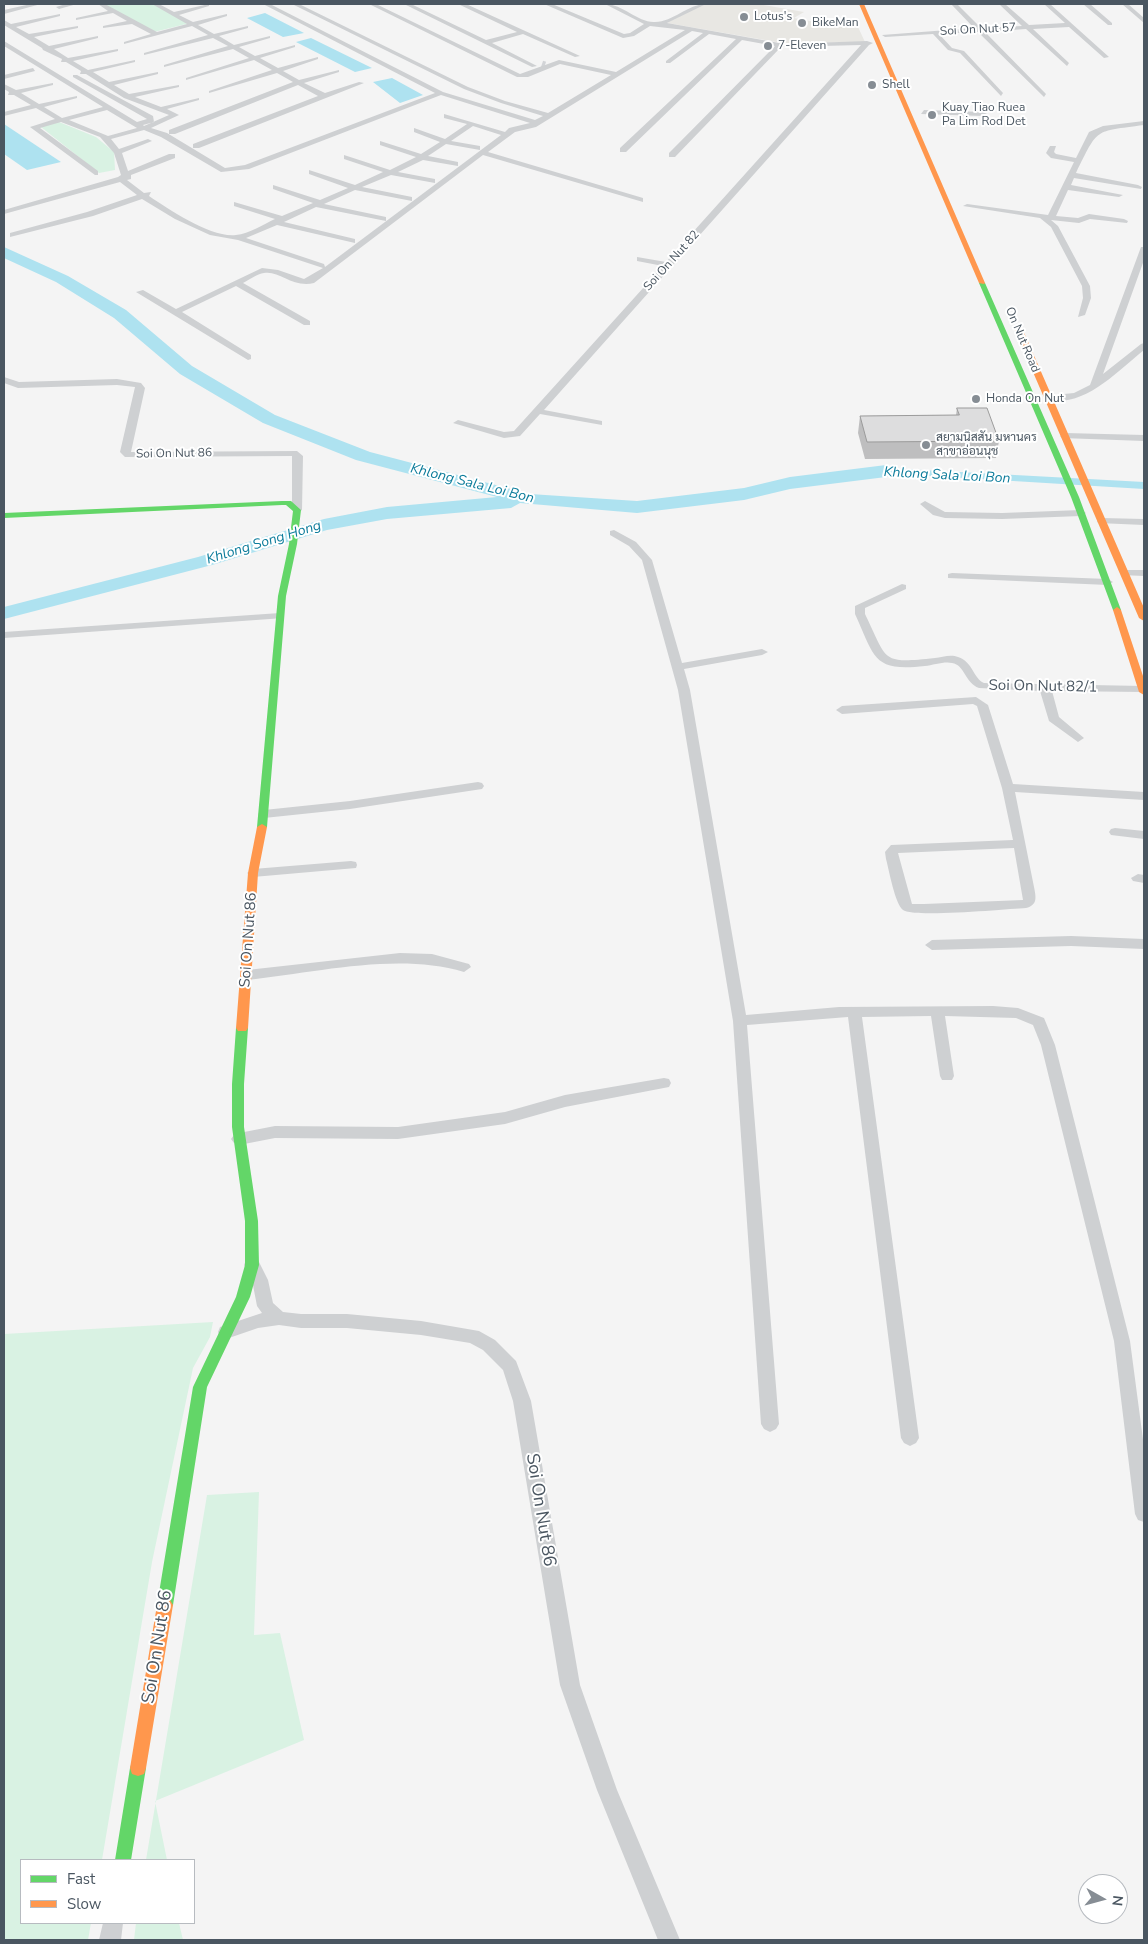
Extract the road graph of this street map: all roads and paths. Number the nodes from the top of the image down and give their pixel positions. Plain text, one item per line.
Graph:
1 (38, 4) edge
2 (74, 4) edge
3 (101, 4) edge
4 (155, 4) edge
5 (266, 4) edge
6 (295, 4) edge
7 (372, 4) edge
8 (407, 4) edge
9 (462, 4) edge
10 (547, 4) edge
11 (608, 4) edge
12 (703, 4) edge
13 (862, 4) edge
14 (873, 4) edge
15 (954, 4) edge
16 (1002, 4) edge
17 (1047, 4) edge
18 (1086, 4) edge
19 (1125, 4) edge
20 (207, 5) dead end
21 (59, 7) dead end
22 (114, 11) junction
23 (4, 12) edge
24 (174, 14) junction
25 (58, 15) dead end
26 (225, 16) dead end
27 (135, 20) junction
28 (1144, 21) edge
29 (7, 24) edge
30 (192, 24) junction
31 (649, 24) junction
32 (660, 24) junction
33 (1110, 24) dead end
34 (1071, 25) junction
35 (105, 27) dead end
36 (246, 27) dead end
37 (1026, 28) junction
38 (691, 29) junction
39 (979, 30) junction
40 (4, 31) edge
41 (523, 32) junction
42 (708, 32) junction
43 (934, 32) junction
44 (156, 34) junction
45 (214, 36) junction
46 (29, 37) junction
47 (96, 37) dead end
48 (268, 37) dead end
49 (741, 38) junction
50 (18, 39) junction
51 (876, 40) junction
52 (126, 42) dead end
53 (487, 42) junction
54 (4, 43) edge
55 (780, 45) junction
56 (234, 46) junction
57 (293, 46) dead end
58 (48, 49) junction
59 (116, 50) dead end
60 (37, 52) junction
61 (146, 54) dead end
62 (576, 56) dead end
63 (254, 58) junction
64 (316, 58) dead end
65 (1106, 58) dead end
66 (68, 60) junction
67 (52, 61) junction
68 (133, 61) dead end
69 (898, 61) dead end
70 (668, 62) dead end
71 (1067, 64) dead end
72 (166, 66) dead end
73 (541, 66) junction
74 (34, 70) dead end
75 (276, 70) junction
76 (337, 71) dead end
77 (68, 72) junction
78 (87, 72) junction
79 (156, 73) dead end
80 (616, 74) junction
81 (4, 77) edge
82 (188, 79) dead end
83 (299, 82) junction
84 (362, 83) dead end
85 (51, 84) dead end
86 (108, 84) junction
87 (4, 86) edge
88 (177, 86) dead end
89 (94, 88) junction
90 (15, 92) junction
91 (211, 92) dead end
92 (441, 93) junction
93 (1001, 94) dead end
94 (4, 95) edge
95 (1044, 95) dead end
96 (324, 96) junction
97 (75, 97) dead end
98 (130, 97) junction
99 (197, 99) dead end
100 (116, 100) junction
101 (35, 106) junction
102 (104, 110) dead end
103 (160, 110) junction
104 (924, 112) dead end
105 (553, 113) junction
106 (4, 114) edge
107 (983, 114) dead end
108 (447, 116) dead end
109 (61, 120) junction
110 (536, 123) junction
111 (1144, 123) edge
112 (472, 124) junction
113 (136, 125) junction
114 (145, 128) junction
115 (417, 130) dead end
116 (172, 132) dead end
117 (502, 133) dead end
118 (105, 137) junction
119 (148, 141) dead end
120 (446, 142) junction
121 (383, 143) dead end
122 (196, 146) dead end
123 (1053, 148) dead end
124 (479, 150) junction
125 (624, 150) dead end
126 (118, 152) junction
127 (672, 155) dead end
128 (172, 156) dead end
129 (347, 157) dead end
130 (422, 157) junction
131 (1079, 160) junction
132 (455, 164) dead end
133 (312, 172) dead end
134 (389, 172) junction
135 (95, 173) dead end
136 (1072, 174) junction
137 (125, 177) junction
138 (432, 181) dead end
139 (1067, 186) junction
140 (276, 187) dead end
141 (354, 187) junction
142 (1138, 187) dead end
143 (960, 192) dead end
144 (145, 195) junction
145 (1119, 195) dead end
146 (409, 199) dead end
147 (640, 200) dead end
148 (237, 204) dead end
149 (318, 204) junction
150 (967, 206) junction
151 (4, 212) edge
152 (1042, 216) junction
153 (1051, 217) junction
154 (972, 218) dead end
155 (383, 219) dead end
156 (279, 221) junction
157 (1124, 221) dead end
158 (13, 235) dead end
159 (239, 238) junction
160 (352, 241) dead end
161 (1144, 249) edge
162 (640, 259) dead end
163 (669, 264) junction
164 (321, 266) dead end
165 (1141, 266) edge
166 (237, 283) junction
167 (140, 292) dead end
168 (176, 312) junction
169 (1081, 314) dead end
170 (1014, 317) dead end
171 (306, 323) dead end
172 (1144, 346) edge
173 (248, 357) dead end
174 (4, 380) edge
175 (1093, 388) junction
176 (1048, 398) junction
177 (537, 411) junction
178 (599, 423) dead end
179 (458, 424) dead end
180 (1065, 436) junction
181 (1144, 438) edge
182 (926, 504) dead end
183 (297, 510) junction
184 (1081, 513) junction
185 (4, 515) edge
186 (1102, 521) junction
187 (1144, 522) edge
188 (614, 533) dead end
189 (1125, 573) junction
190 (1144, 573) edge
191 (952, 576) dead end
192 (1108, 582) junction
193 (902, 587) dead end
194 (280, 616) junction
195 (1144, 618) edge
196 (4, 635) edge
197 (762, 652) dead end
198 (677, 667) junction
199 (1045, 687) junction
200 (1144, 691) edge
201 (842, 710) dead end
202 (1078, 738) dead end
203 (478, 786) dead end
204 (1008, 788) junction
205 (1144, 796) edge
206 (264, 814) junction
207 (1115, 832) dead end
208 (1144, 835) edge
209 (1019, 844) junction
210 (351, 864) dead end
211 (253, 873) junction
212 (1144, 944) edge
213 (932, 945) dead end
214 (464, 967) dead end
215 (247, 975) junction
216 (854, 1012) junction
217 (937, 1012) junction
218 (740, 1020) junction
219 (947, 1076) dead end
220 (664, 1083) dead end
221 (239, 1140) junction
222 (252, 1265) junction
223 (279, 1318) junction
224 (226, 1332) junction
225 (770, 1424) dead end
226 (910, 1438) dead end
227 (1144, 1514) edge
228 (123, 1859) edge
229 (113, 1924) edge
230 (110, 1940) edge
231 (670, 1940) edge

1 - 23 street
2 - 21 street
3 - 22 street
4 - 24 street
5 - 92 street
6 - 105 street
7 - 73 street
8 - 53 street
9 - 41 street
10 - 31 street
11 - 31 street
12 - 32 street
13 - 51 main road, On Nut Road
14 - 51 main road, On Nut Road
15 - 39 street
16 - 37 street
17 - 34 street
18 - 33 street
19 - 28 street
20 - 24 street
22 - 27 street
22 - 46 street
24 - 30 street
25 - 29 street
26 - 30 street
27 - 35 street
27 - 44 street
29 - 46 street
30 - 44 street
30 - 45 street
31 - 32 street, Soi On Nut 57
32 - 38 street, Soi On Nut 57
34 - 37 street, Soi On Nut 57
34 - 65 street
36 - 45 street
37 - 39 street, Soi On Nut 57
37 - 71 street
38 - 42 street, Soi On Nut 57
38 - 80 street
39 - 43 street, Soi On Nut 57
39 - 95 street
40 - 50 street
41 - 53 street
41 - 62 street
42 - 49 street, Soi On Nut 57
42 - 70 street
43 - 51 street, Soi On Nut 57
43 - 93 street
44 - 52 street
45 - 56 street
45 - 61 street
46 - 50 street
46 - 58 street
47 - 58 street
48 - 56 street
49 - 55 street, Soi On Nut 57
49 - 125 street
50 - 60 street
51 - 55 street, Soi On Nut 57
51 - 69 main road, On Nut Road
51 - 163 street, Soi On Nut 82
51 - 184 main road, On Nut Road
53 - 73 street
54 - 113 street
55 - 127 street
56 - 63 street
56 - 72 street
57 - 63 street
58 - 60 street
58 - 66 street
59 - 66 street
60 - 67 street
63 - 75 street
63 - 82 street
64 - 75 street
66 - 67 street
66 - 78 street
67 - 77 street
68 - 78 street
73 - 80 street
74 - 81 street
75 - 83 street
75 - 91 street
76 - 83 street
77 - 78 street
77 - 89 street
78 - 86 street
79 - 86 street
80 - 105 street
83 - 96 street
83 - 116 street
84 - 96 street
85 - 90 street
86 - 89 street
86 - 98 street
87 - 90 street
88 - 98 street
89 - 100 street
90 - 94 street
90 - 101 street
92 - 110 street
92 - 114 street
96 - 122 street
97 - 101 street
98 - 100 street
98 - 103 street
99 - 103 street
100 - 113 street
101 - 106 street
101 - 109 street
102 - 109 street
103 - 114 street
104 - 107 street
105 - 110 street
108 - 112 street
109 - 118 street
109 - 135 street
110 - 124 street
111 - 131 street
112 - 117 street
112 - 120 street
113 - 114 street
113 - 118 street
114 - 118 street
115 - 120 street
118 - 126 street
119 - 126 street
120 - 124 street
120 - 130 street
121 - 130 street
123 - 131 street
124 - 147 street
124 - 166 street
126 - 137 street
128 - 137 street
129 - 134 street
130 - 132 street
130 - 134 street
131 - 136 street
133 - 141 street
134 - 138 street
134 - 141 street
136 - 139 street
136 - 142 street
137 - 144 street
137 - 151 street
139 - 145 street
139 - 153 street
140 - 149 street
141 - 146 street
141 - 149 street
143 - 150 main road
144 - 158 street
144 - 159 street
148 - 156 street
149 - 155 street
149 - 156 street
150 - 152 street
150 - 154 main road
152 - 153 street
152 - 169 street
153 - 157 street
156 - 159 street
156 - 160 street
159 - 164 street
161 - 165 street
162 - 163 street
163 - 177 street, Soi On Nut 82
165 - 175 street
166 - 168 street
166 - 171 street
167 - 168 street
168 - 173 street
170 - 176 main road, On Nut Road
172 - 175 street
174 - 183 street, Soi On Nut 86
175 - 176 street
176 - 180 main road, On Nut Road
177 - 178 street
177 - 179 street, Soi On Nut 82
180 - 181 street
180 - 186 main road, On Nut Road
182 - 184 street
183 - 185 main road
183 - 194 main road, Soi On Nut 86
184 - 192 main road, On Nut Road
186 - 187 street
186 - 189 main road, On Nut Road
188 - 198 street
189 - 190 street
189 - 195 main road, On Nut Road
191 - 192 street
192 - 200 main road, On Nut Road
193 - 199 street, Soi On Nut 82/1
194 - 196 street
194 - 206 main road, Soi On Nut 86
197 - 198 street
198 - 218 street
199 - 200 street, Soi On Nut 82/1
199 - 202 street
201 - 204 street
203 - 206 street
204 - 205 street
204 - 209 street
206 - 211 main road, Soi On Nut 86
207 - 208 street
209 - 209 street
210 - 211 street
211 - 215 main road, Soi On Nut 86
212 - 213 street
214 - 215 street
215 - 221 main road, Soi On Nut 86
216 - 217 street
216 - 218 street
216 - 226 street
217 - 219 street
217 - 227 street
218 - 225 street
220 - 221 street
221 - 222 main road, Soi On Nut 86
222 - 223 street, Soi On Nut 86
222 - 224 main road, Soi On Nut 86
223 - 224 street
223 - 231 street, Soi On Nut 86
224 - 228 main road, Soi On Nut 86
229 - 230 street

